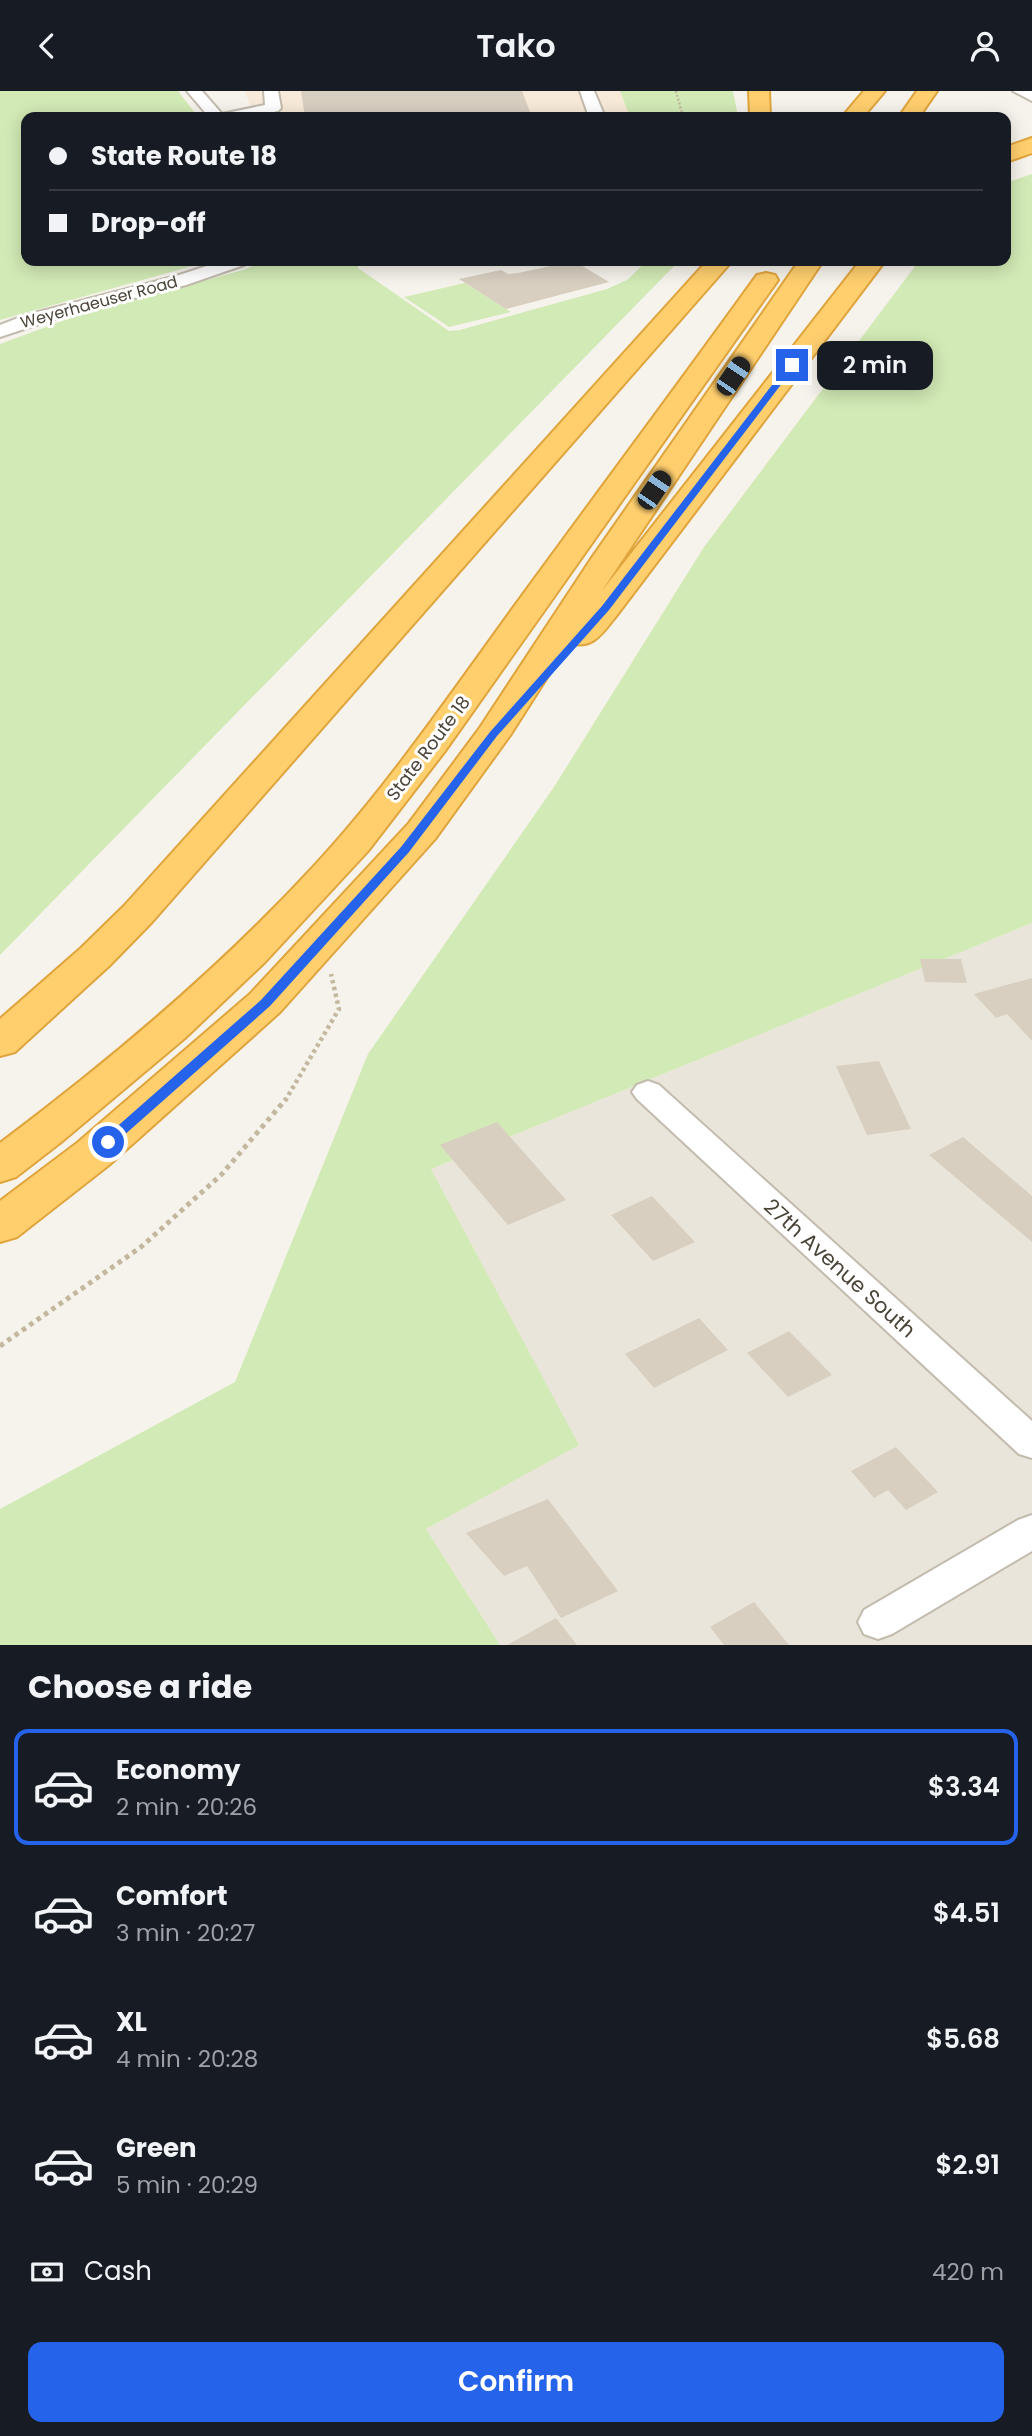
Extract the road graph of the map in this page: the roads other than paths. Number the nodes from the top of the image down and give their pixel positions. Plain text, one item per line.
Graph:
1 (194, 91) edge
2 (271, 91) edge
3 (587, 91) edge
4 (759, 91) edge
5 (875, 91) edge
6 (898, 91) edge
7 (927, 91) edge
8 (1020, 91) edge
9 (1032, 96) edge
10 (213, 112) edge
11 (253, 112) edge
12 (595, 112) edge
13 (760, 112) edge
14 (856, 112) edge
15 (883, 112) edge
16 (912, 112) edge
17 (1032, 145) edge
18 (1011, 153) edge
19 (223, 266) edge
20 (713, 266) edge
21 (776, 266) edge
22 (808, 266) edge
23 (869, 266) edge
24 (0, 331) edge
25 (493, 734) junction
26 (0, 1042) edge
27 (648, 1092) dead end
28 (93, 1154) junction
29 (0, 1166) edge
30 (0, 1225) edge
31 (0, 1241) edge
32 (1032, 1443) edge
33 (1032, 1531) edge
34 (878, 1622) dead end

1 - 10 street
2 - 11 street
3 - 12 street
4 - 13 highway
5 - 14 highway
6 - 15 highway
7 - 16 highway
8 - 9 street
17 - 18 highway
19 - 24 street, Weyerhaeuser Road
20 - 26 highway
21 - 29 highway, State Route 18
22 - 25 highway
23 - 25 highway
25 - 28 highway
27 - 32 street, 27th Avenue South
28 - 30 highway
28 - 31 highway
33 - 34 street

